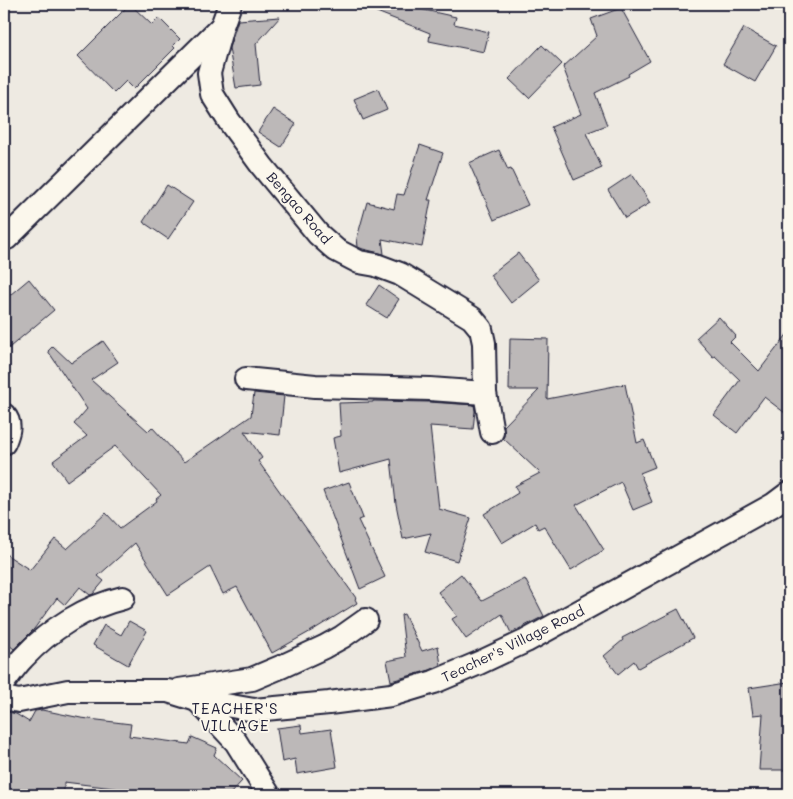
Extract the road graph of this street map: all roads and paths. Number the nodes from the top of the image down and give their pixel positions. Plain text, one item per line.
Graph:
1 (230, 4) edge
2 (222, 26) junction
3 (7, 238) dead end
4 (246, 379) dead end
5 (485, 393) junction
6 (4, 415) edge
7 (492, 432) dead end
8 (4, 443) edge
9 (789, 493) edge
10 (123, 598) dead end
11 (366, 620) dead end
12 (4, 682) edge
13 (168, 691) junction
14 (4, 698) edge
15 (197, 700) junction
16 (269, 795) edge

1 - 2 street, Bengao Road
2 - 3 street
2 - 5 street, Bengao Road
4 - 5 street
5 - 7 street, Bengao Road
6 - 8 street
9 - 15 street, Teacher's Village Road
10 - 12 street
11 - 13 street
13 - 14 street, Teacher's Village Road
13 - 15 street, Teacher's Village Road
15 - 16 street

